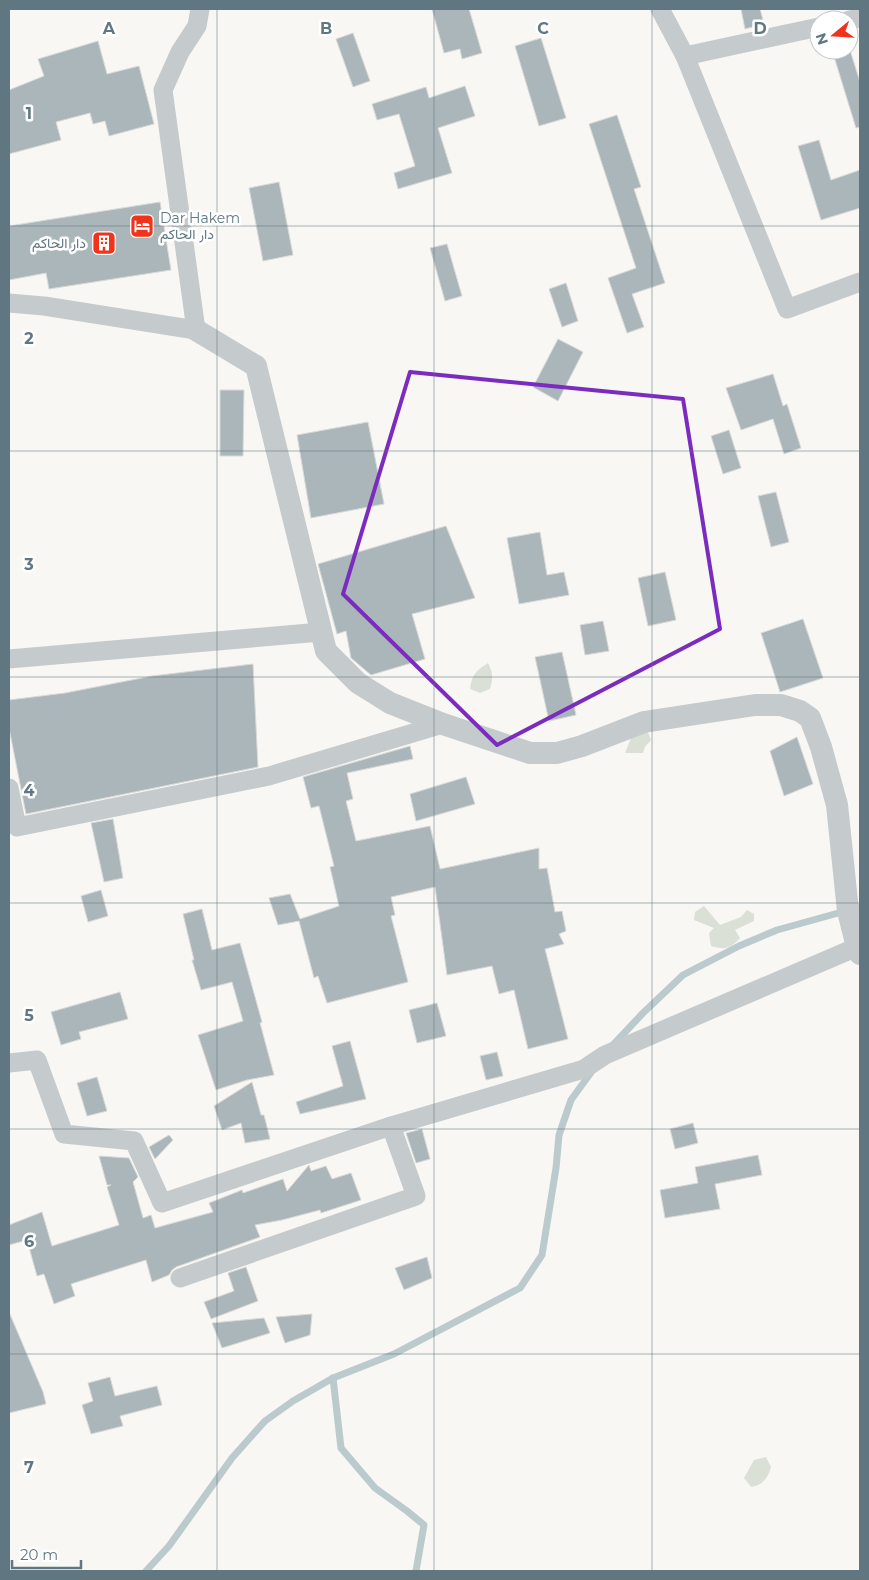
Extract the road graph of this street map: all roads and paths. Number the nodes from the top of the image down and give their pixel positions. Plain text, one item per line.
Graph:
1 (200, 9) edge
2 (660, 9) edge
3 (809, 29) edge
4 (685, 56) junction
5 (860, 282) edge
6 (9, 304) edge
7 (196, 330) junction
8 (321, 632) junction
9 (9, 659) edge
10 (443, 724) junction
11 (9, 788) edge
12 (858, 950) edge
13 (9, 1063) edge
14 (390, 1126) junction
15 (180, 1278) dead end

1 - 7 street
2 - 4 street
3 - 4 street
4 - 5 street
6 - 7 street
7 - 8 street
8 - 9 street
8 - 10 street
10 - 11 street
10 - 12 street
12 - 14 street
13 - 14 street
14 - 15 street

